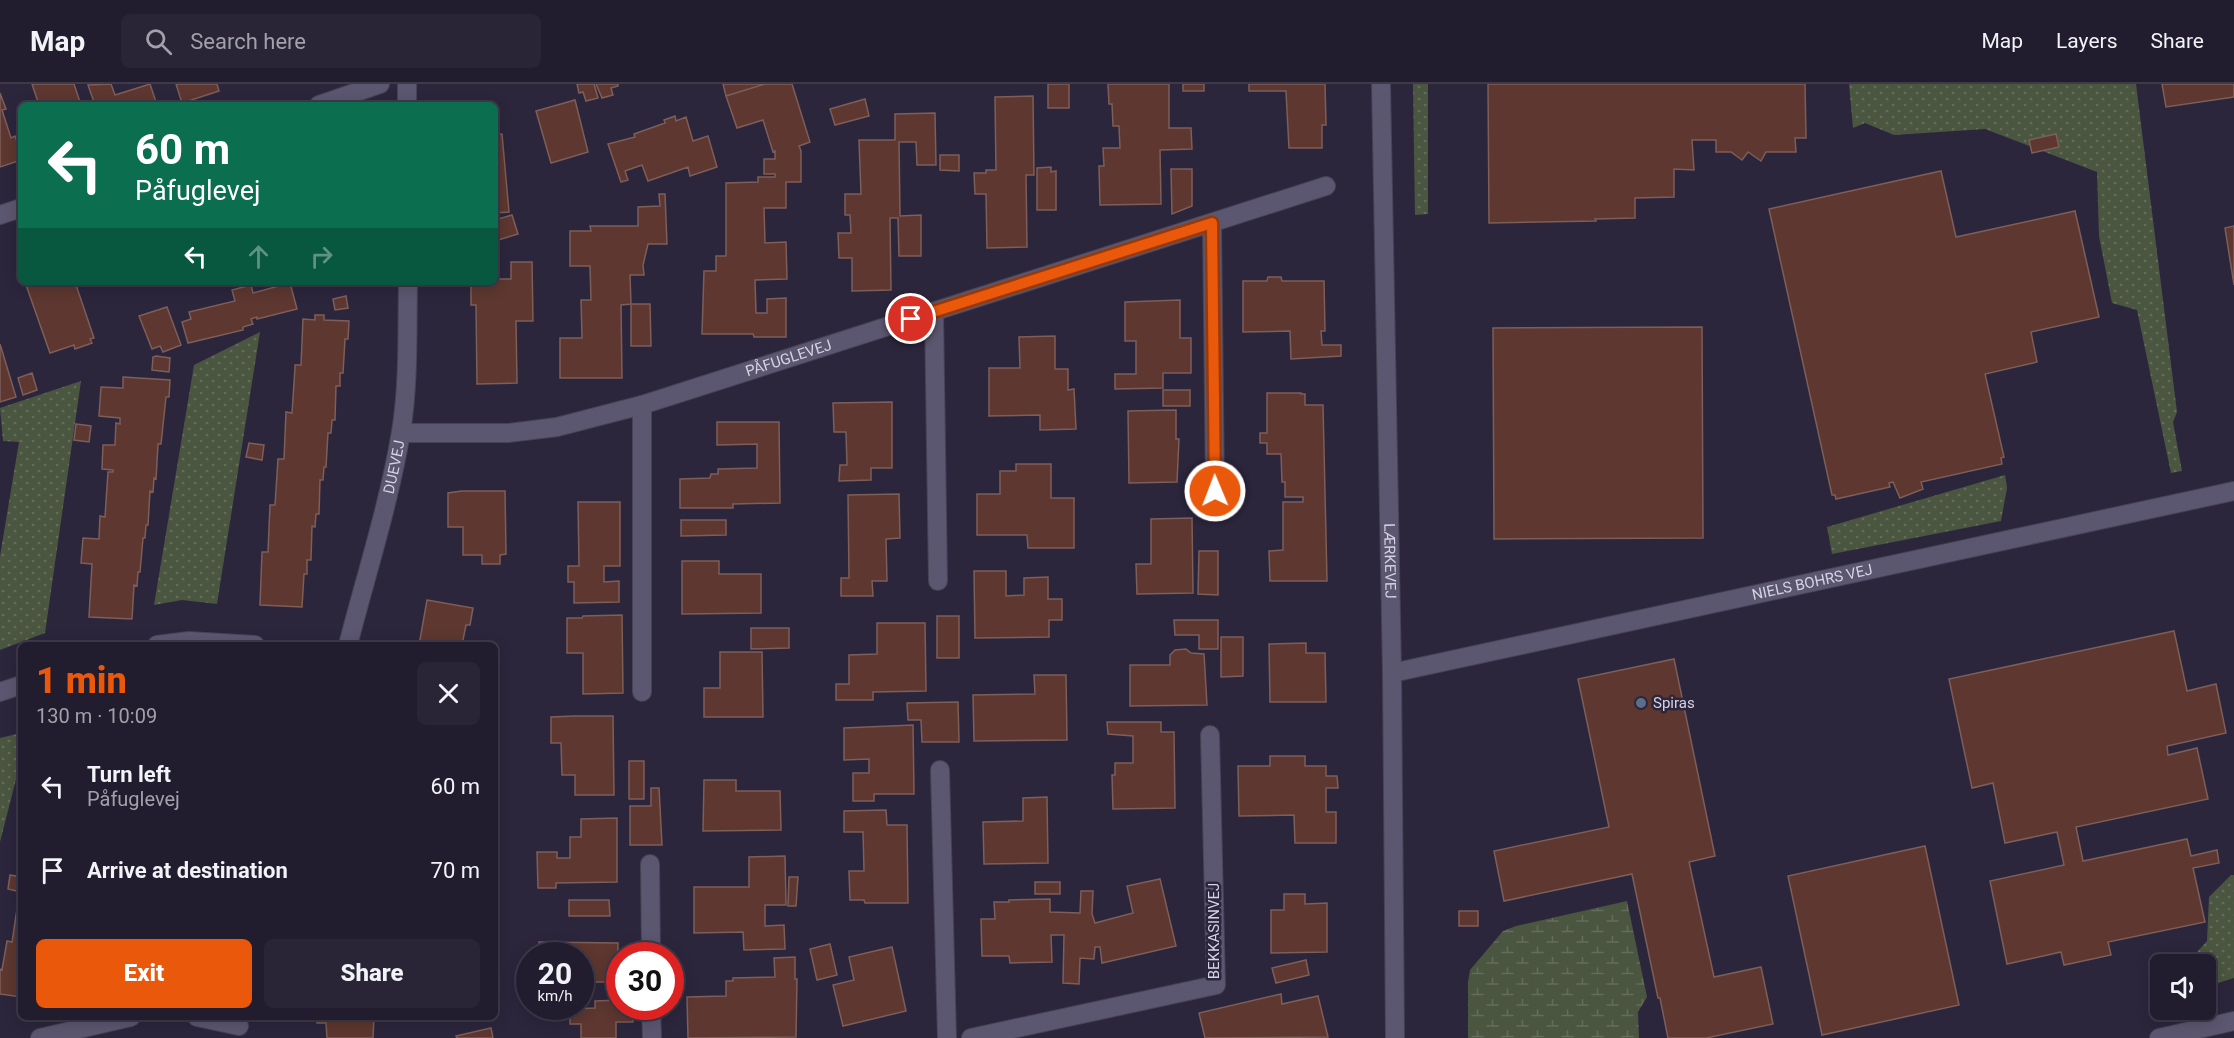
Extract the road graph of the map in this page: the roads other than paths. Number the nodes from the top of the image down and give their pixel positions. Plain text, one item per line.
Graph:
1 (380, 84) edge
2 (407, 84) edge
3 (1381, 84) edge
4 (328, 102) edge
5 (407, 102) edge
6 (1326, 186) dead end
7 (18, 209) edge
8 (0, 215) edge
9 (1212, 223) junction
10 (408, 285) edge
11 (934, 312) junction
12 (642, 405) junction
13 (401, 432) junction
14 (1215, 491) dead end
15 (2234, 492) edge
16 (938, 581) dead end
17 (181, 642) edge
18 (206, 642) edge
19 (349, 642) edge
20 (1392, 673) junction
21 (18, 686) edge
22 (0, 692) edge
23 (642, 692) dead end
24 (1210, 735) dead end
25 (940, 770) dead end
26 (650, 864) dead end
27 (651, 942) edge
28 (118, 1020) edge
29 (210, 1020) edge
30 (651, 1020) edge
31 (2234, 1021) edge
32 (239, 1027) edge
33 (40, 1038) edge
34 (652, 1038) edge
35 (947, 1038) edge
36 (971, 1038) edge
37 (1395, 1038) edge
38 (2159, 1038) edge

1 - 4 street
2 - 5 street
3 - 20 street, LÆRKEVEJ
6 - 9 street, PÅFUGLEVEJ
7 - 8 street
9 - 11 street, PÅFUGLEVEJ
9 - 14 street
10 - 13 street, DUEVEJ
11 - 12 street, PÅFUGLEVEJ
11 - 16 street
12 - 13 street, PÅFUGLEVEJ
12 - 23 street
13 - 19 street, DUEVEJ
15 - 20 street, NIELS BOHRS VEJ
17 - 18 street
20 - 37 street, LÆRKEVEJ
21 - 22 street
24 - 36 street, BEKKASINVEJ
25 - 35 street
26 - 27 street
28 - 33 street
29 - 32 street
30 - 34 street
31 - 38 street

